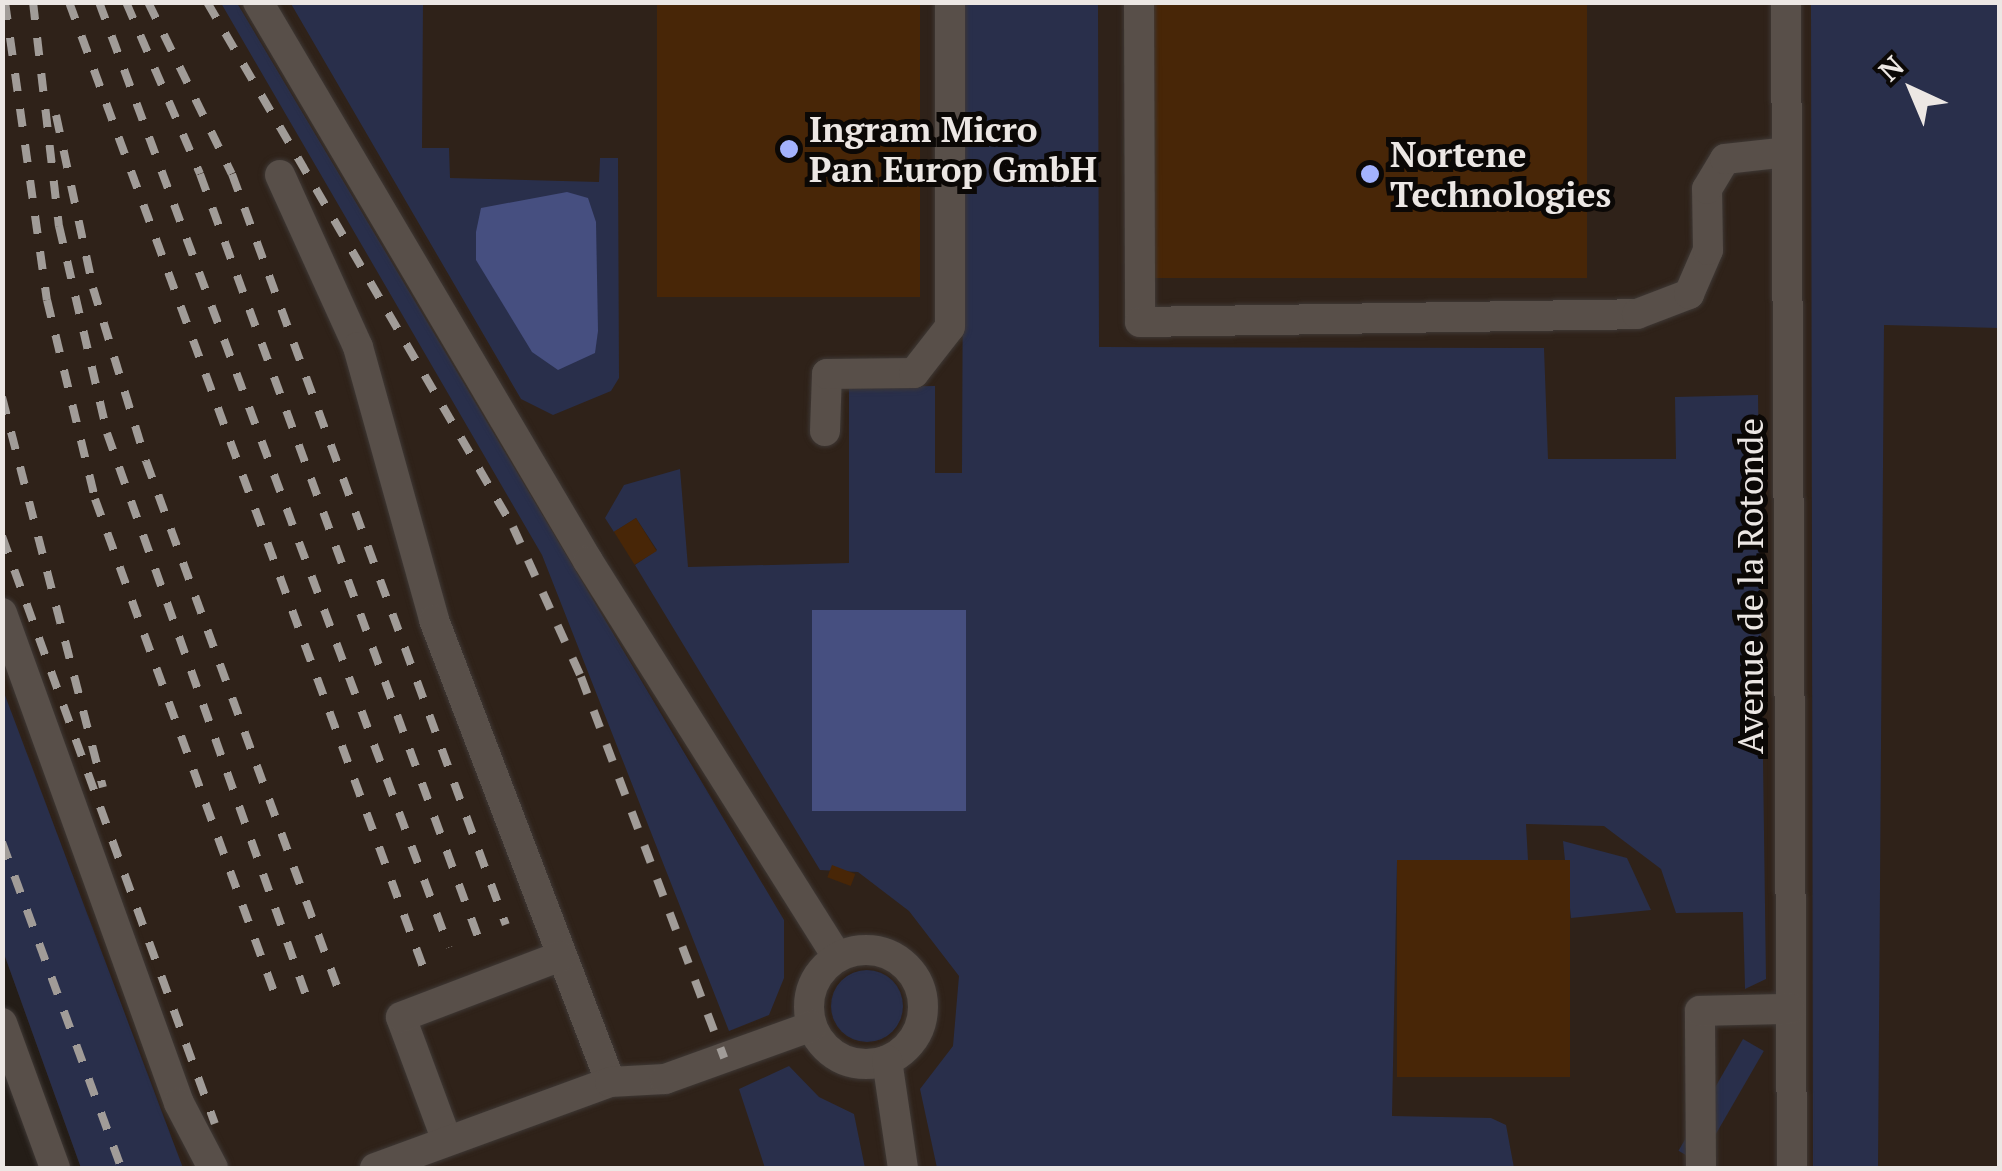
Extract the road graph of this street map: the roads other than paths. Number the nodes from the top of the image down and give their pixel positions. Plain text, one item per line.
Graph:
1 (258, 2) edge
2 (950, 2) edge
3 (1138, 2) edge
4 (1786, 2) edge
5 (1787, 152) junction
6 (280, 176) dead end
7 (826, 431) dead end
8 (2, 613) edge
9 (560, 956) junction
10 (838, 957) junction
11 (1790, 1009) junction
12 (2, 1023) edge
13 (812, 1026) junction
14 (887, 1060) junction
15 (610, 1082) junction
16 (447, 1141) junction
17 (55, 1168) edge
18 (212, 1168) edge
19 (375, 1168) edge
20 (903, 1168) edge
21 (1701, 1168) edge
22 (1792, 1168) edge

1 - 10 street
2 - 7 street
3 - 5 street
4 - 5 street, Avenue de la Rotonde
5 - 11 street, Avenue de la Rotonde
6 - 9 street
8 - 18 street
9 - 15 street
9 - 16 street
10 - 13 street
10 - 14 street
11 - 21 street
11 - 22 street, Avenue de la Rotonde
12 - 17 street
13 - 14 street
13 - 15 street
14 - 20 street
15 - 16 street
16 - 19 street

